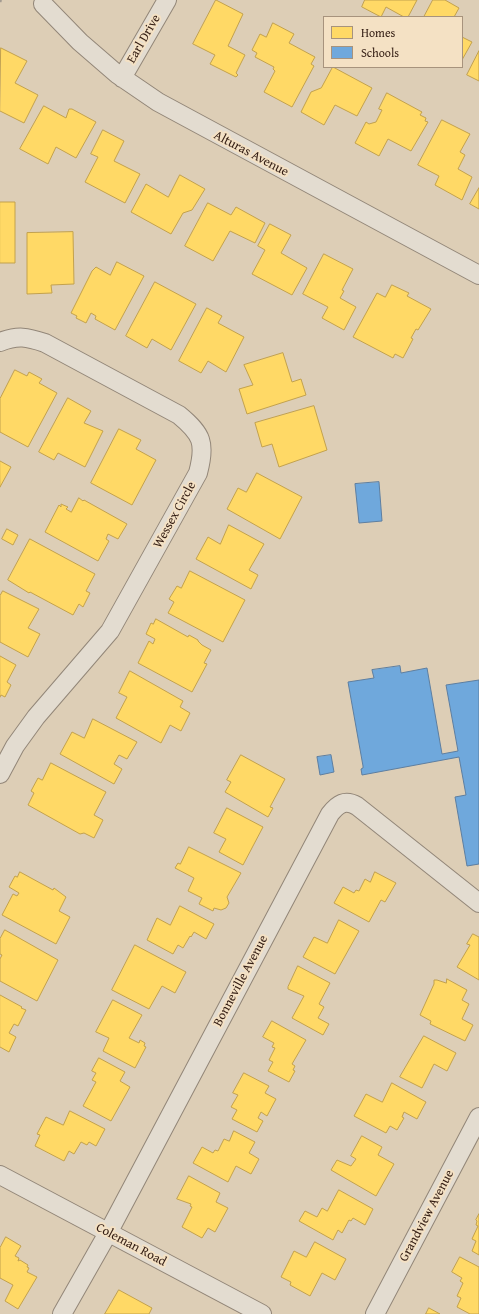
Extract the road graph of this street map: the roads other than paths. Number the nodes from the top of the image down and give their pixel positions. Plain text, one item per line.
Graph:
1 (167, 0) edge
2 (43, 4) dead end
3 (122, 78) junction
4 (479, 275) edge
5 (0, 342) edge
6 (0, 774) edge
7 (479, 903) edge
8 (479, 1117) edge
9 (0, 1175) edge
10 (108, 1233) junction
11 (62, 1314) edge
12 (262, 1314) edge
13 (375, 1314) edge

1 - 3 street, Earl Drive
2 - 3 street, Alturas Avenue
3 - 4 street, Alturas Avenue
5 - 6 street, Wessex Circle
7 - 10 street, Bonneville Avenue
8 - 13 street, Grandview Avenue
9 - 10 street, Coleman Road
10 - 11 street, Bonneville Avenue
10 - 12 street, Coleman Road

